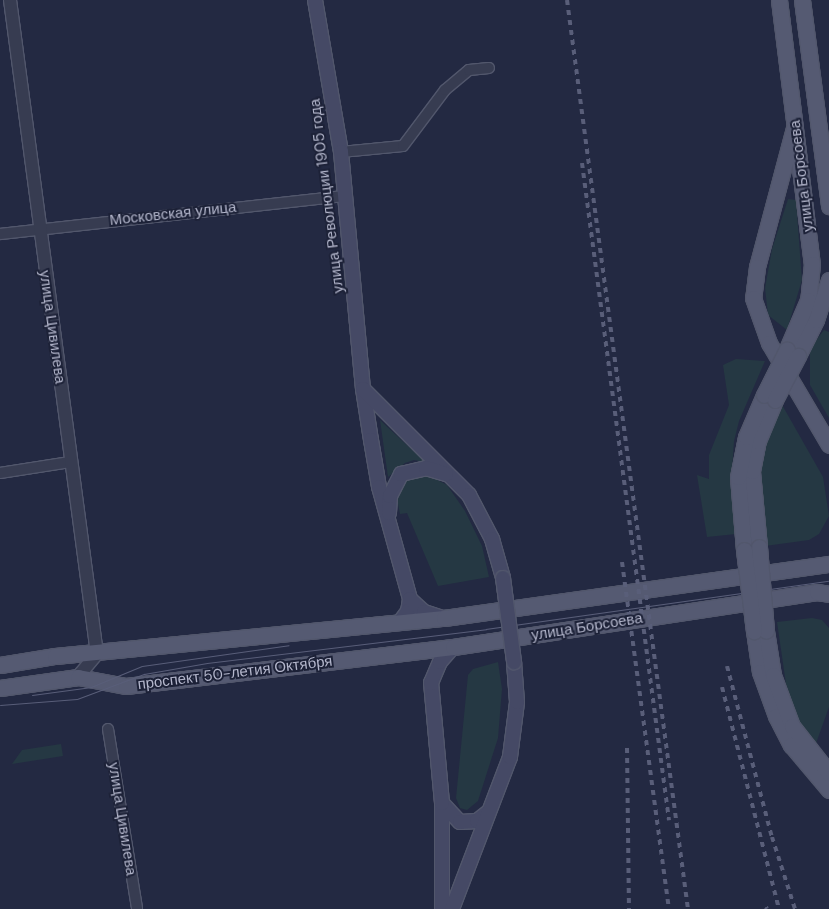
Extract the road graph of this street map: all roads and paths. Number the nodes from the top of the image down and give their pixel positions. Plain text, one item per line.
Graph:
1 (10, 0) edge
2 (315, 0) edge
3 (779, 0) edge
4 (802, 0) edge
5 (489, 68) dead end
6 (796, 121) junction
7 (341, 152) junction
8 (346, 196) junction
9 (829, 206) edge
10 (39, 228) junction
11 (0, 234) edge
12 (829, 280) edge
13 (822, 319) edge
14 (792, 352) junction
15 (363, 389) junction
16 (829, 445) edge
17 (70, 462) junction
18 (0, 472) edge
19 (451, 476) junction
20 (388, 519) junction
21 (826, 563) edge
22 (825, 592) edge
23 (410, 599) junction
24 (444, 618) junction
25 (400, 622) junction
26 (760, 631) junction
27 (453, 647) junction
28 (410, 651) joint
29 (98, 654) junction
30 (0, 665) edge
31 (78, 677) junction
32 (0, 688) edge
33 (108, 729) dead end
34 (829, 773) edge
35 (829, 790) edge
36 (442, 803) junction
37 (488, 812) junction
38 (137, 909) edge
39 (442, 909) edge
40 (452, 909) edge

1 - 10 street, улица Цивилева
2 - 7 main road, улица Революции 1905 года
3 - 6 main road, улица Борсоева
4 - 9 main road, улица Борсоева
5 - 7 street
6 - 14 main road, улица Борсоева
6 - 16 main road
7 - 8 main road, улица Революции 1905 года
8 - 10 street, Московская улица
8 - 15 main road, улица Революции 1905 года
10 - 11 street, Московская улица
10 - 17 street, улица Цивилева
12 - 13 main road
13 - 14 main road
14 - 26 main road, bridge
15 - 19 main road
15 - 20 main road, улица Революции 1905 года
17 - 18 street
17 - 29 street, улица Цивилева
19 - 20 main road, улица Революции 1905 года
19 - 37 main road, bridge
20 - 23 main road, улица Революции 1905 года
21 - 24 main road
22 - 27 main road, улица Борсоева
23 - 24 main road
23 - 25 main road
24 - 25 main road
25 - 29 main road
26 - 34 main road
26 - 35 main road
27 - 28 main road, улица Борсоева
27 - 36 main road
28 - 31 main road, проспект 50-летия Октября
29 - 30 main road
29 - 31 street
31 - 32 main road, проспект 50-летия Октября
33 - 38 street, улица Цивилева
36 - 37 main road
36 - 39 main road
37 - 40 main road

